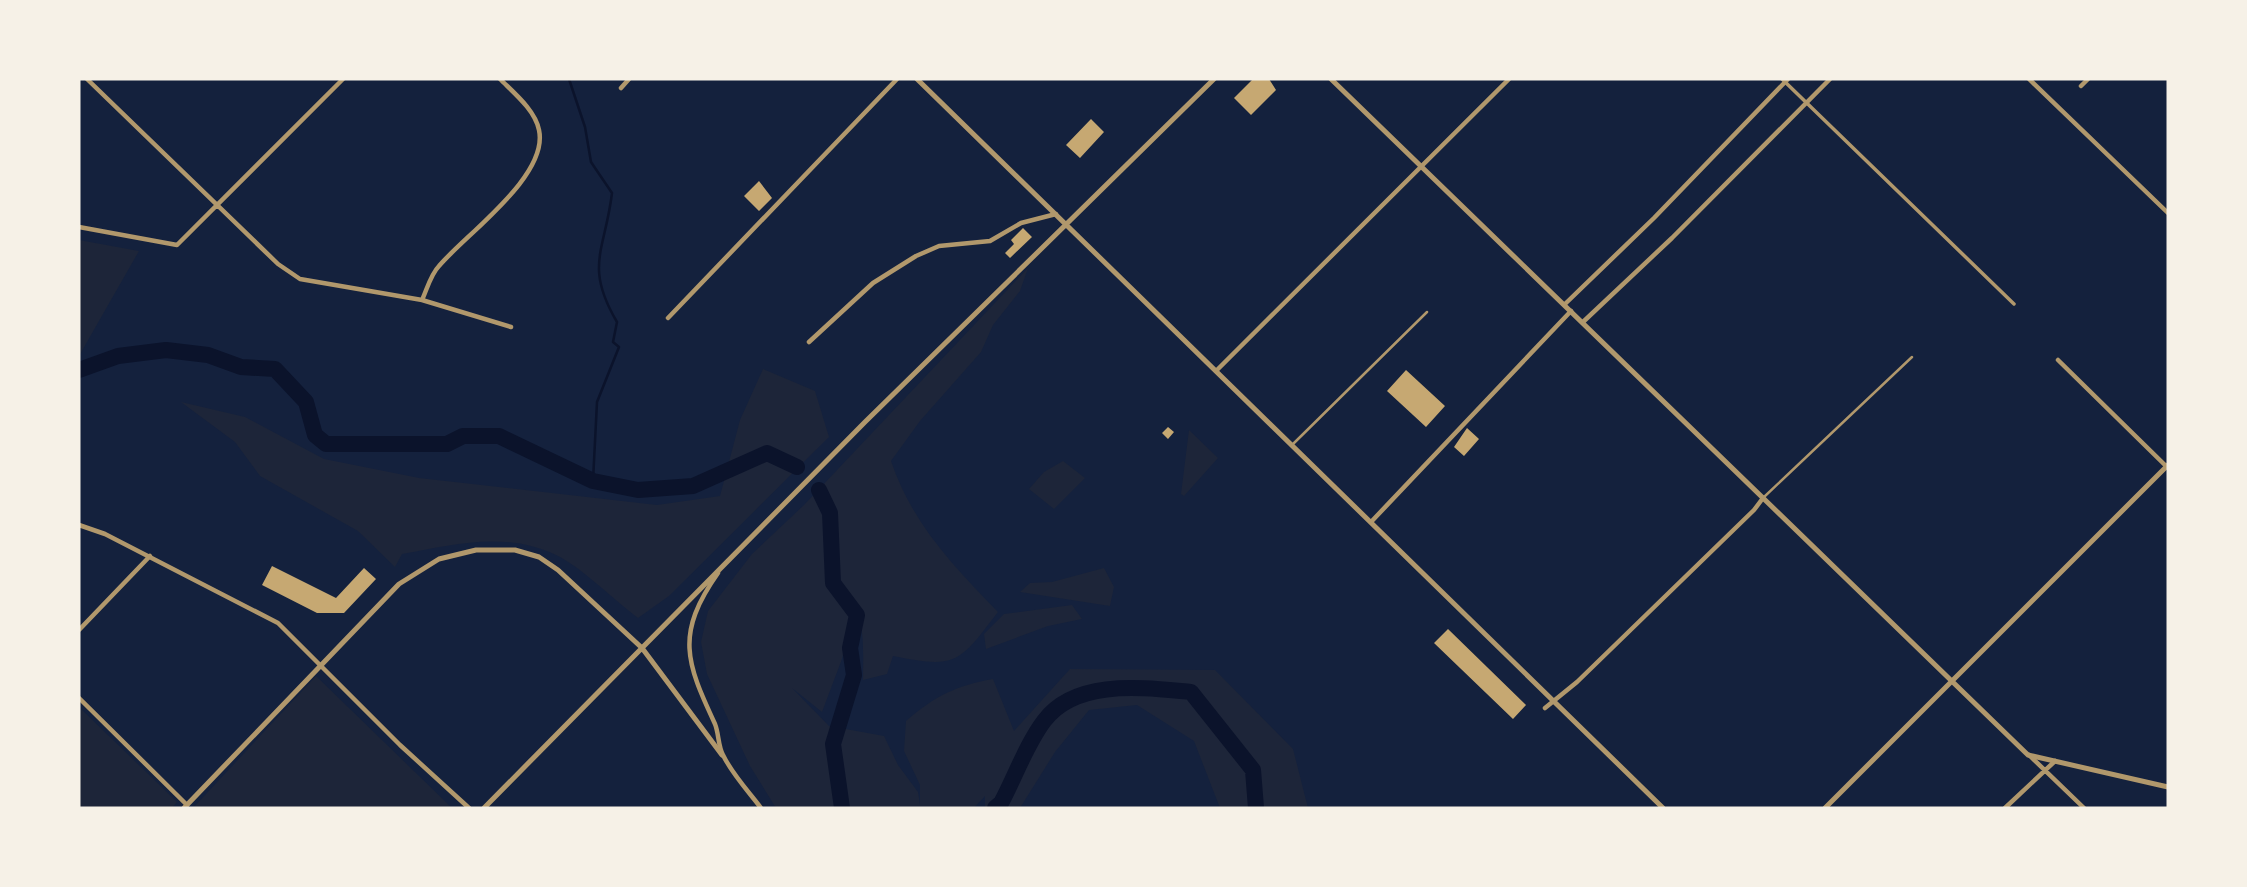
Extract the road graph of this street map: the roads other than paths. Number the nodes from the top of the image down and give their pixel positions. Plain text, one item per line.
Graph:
1 (87, 79) edge
2 (343, 79) edge
3 (500, 79) edge
4 (629, 79) edge
5 (897, 79) edge
6 (917, 79) edge
7 (1214, 79) edge
8 (1331, 79) edge
9 (1509, 79) edge
10 (1830, 79) edge
11 (2029, 79) edge
12 (2088, 79) edge
13 (1785, 80) edge
14 (2081, 86) dead end
15 (621, 88) dead end
16 (1805, 104) junction
17 (1421, 167) junction
18 (215, 205) junction
19 (2168, 213) edge
20 (1056, 214) junction
21 (1066, 225) junction
22 (79, 227) edge
23 (422, 300) junction
24 (1565, 304) junction
25 (2014, 304) dead end
26 (1571, 310) junction
27 (1427, 312) dead end
28 (668, 318) dead end
29 (1583, 322) junction
30 (512, 327) dead end
31 (809, 342) dead end
32 (1912, 356) dead end
33 (2058, 360) dead end
34 (1216, 371) junction
35 (1292, 445) junction
36 (2168, 466) edge
37 (1764, 497) junction
38 (1371, 522) junction
39 (79, 525) edge
40 (150, 556) junction
41 (727, 561) junction
42 (79, 630) edge
43 (642, 648) junction
44 (320, 667) junction
45 (1953, 681) junction
46 (79, 698) edge
47 (1553, 701) junction
48 (1545, 708) dead end
49 (722, 755) junction
50 (2028, 755) junction
51 (2055, 761) junction
52 (2045, 771) junction
53 (2168, 787) edge
54 (185, 807) edge
55 (469, 808) edge
56 (484, 808) edge
57 (761, 808) edge
58 (1663, 808) edge
59 (1825, 808) edge
60 (2005, 808) edge
61 (2084, 808) edge

1 - 18 street
2 - 18 street
3 - 23 street
4 - 15 street
5 - 28 street
6 - 20 street
7 - 21 street
8 - 17 street
9 - 17 street
10 - 16 street
11 - 19 street
12 - 14 street
13 - 16 street
13 - 24 street
16 - 25 street
16 - 29 street
17 - 24 street
17 - 34 street
18 - 22 street
18 - 23 street
20 - 21 street
20 - 31 street
21 - 34 street
21 - 41 street
23 - 30 street
24 - 26 street
26 - 29 street
26 - 38 street
27 - 35 lane
29 - 37 street
32 - 37 lane
33 - 36 street
34 - 35 street
35 - 38 street
36 - 45 street
37 - 45 street
37 - 47 street
38 - 47 street
39 - 40 street
40 - 42 street
40 - 44 street
41 - 43 street
41 - 49 street
43 - 44 street
43 - 49 street
43 - 56 street
44 - 54 street
44 - 55 street
45 - 50 street
45 - 59 street
46 - 54 street
47 - 48 street
47 - 58 street
49 - 57 street
50 - 51 street
50 - 52 street
51 - 52 street
51 - 53 street
52 - 60 street
52 - 61 street

